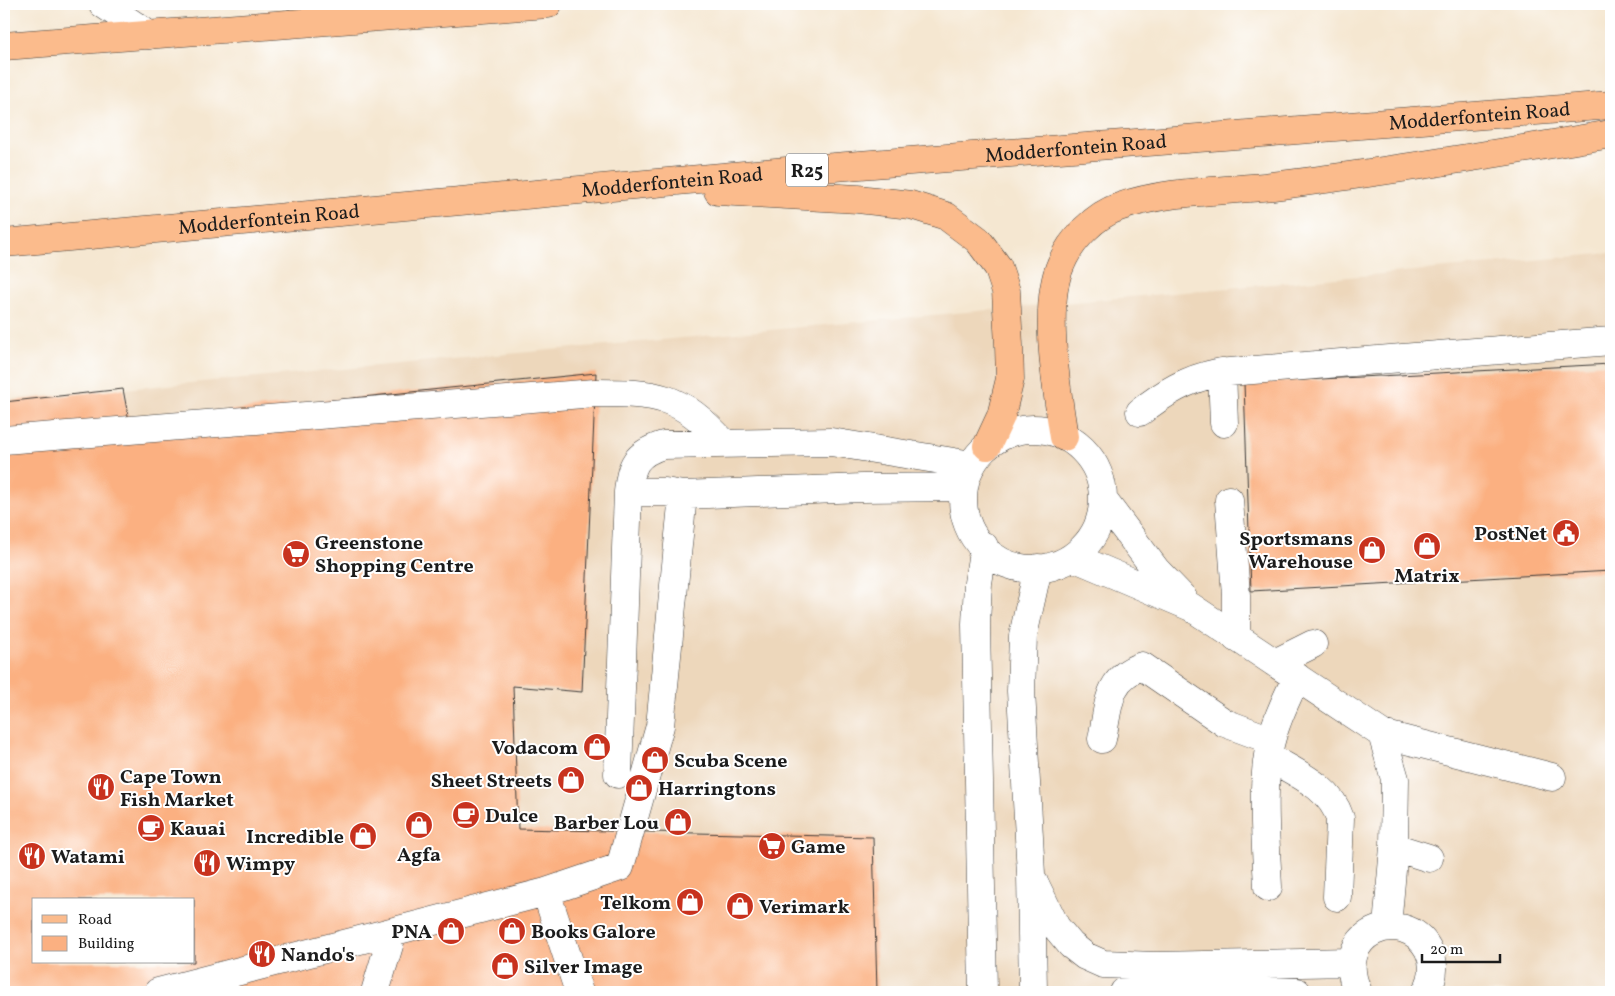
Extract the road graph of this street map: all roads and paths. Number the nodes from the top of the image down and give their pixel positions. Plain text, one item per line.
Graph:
1 (103, 4) edge
2 (548, 4) edge
3 (149, 35) junction
4 (4, 46) edge
5 (1611, 105) edge
6 (1611, 134) edge
7 (619, 186) junction
8 (4, 243) edge
9 (1611, 341) edge
10 (1222, 372) junction
11 (1140, 412) dead end
12 (1224, 423) dead end
13 (1064, 437) junction
14 (4, 440) edge
15 (724, 442) junction
16 (974, 466) junction
17 (628, 492) junction
18 (683, 495) junction
19 (1104, 500) junction
20 (1229, 500) dead end
21 (984, 546) junction
22 (1073, 557) junction
23 (1038, 568) junction
24 (1191, 607) junction
25 (1236, 638) junction
26 (1313, 644) dead end
27 (1275, 662) junction
28 (1297, 677) junction
29 (1382, 734) junction
30 (1102, 739) dead end
31 (1270, 748) junction
32 (618, 774) dead end
33 (1552, 776) dead end
34 (1394, 847) junction
35 (1429, 858) dead end
36 (1031, 874) junction
37 (1268, 887) dead end
38 (546, 892) junction
39 (1337, 897) dead end
40 (1387, 927) junction
41 (394, 932) junction
42 (1351, 962) junction
43 (158, 992) edge
44 (376, 992) edge
45 (579, 992) edge
46 (983, 992) edge
47 (1033, 992) edge
48 (1124, 992) edge
49 (1297, 992) edge
50 (1358, 992) edge
51 (1426, 992) edge

1 - 3 street
2 - 3 main road
3 - 4 main road
5 - 7 main road, Modderfontein Road / R25
6 - 13 main road
7 - 8 main road, Modderfontein Road / R25
7 - 16 main road
9 - 10 street
10 - 11 street
10 - 12 street
13 - 16 street
13 - 19 street
14 - 15 street
15 - 16 street
15 - 17 street
16 - 18 street
16 - 21 street
17 - 18 street
17 - 32 street
18 - 38 street
19 - 22 street
19 - 24 street
20 - 25 street
21 - 23 street
21 - 46 street
22 - 23 street
22 - 24 street
23 - 36 street
24 - 25 street
25 - 27 street
26 - 27 street
27 - 28 street
28 - 29 street
28 - 31 street
29 - 33 street
29 - 34 street
30 - 31 street
31 - 37 street
31 - 39 street
34 - 35 street
34 - 40 street
36 - 42 street
36 - 47 street
38 - 41 street
38 - 45 street
40 - 42 street
40 - 51 street
41 - 43 street
41 - 44 street
42 - 50 street
48 - 49 street

